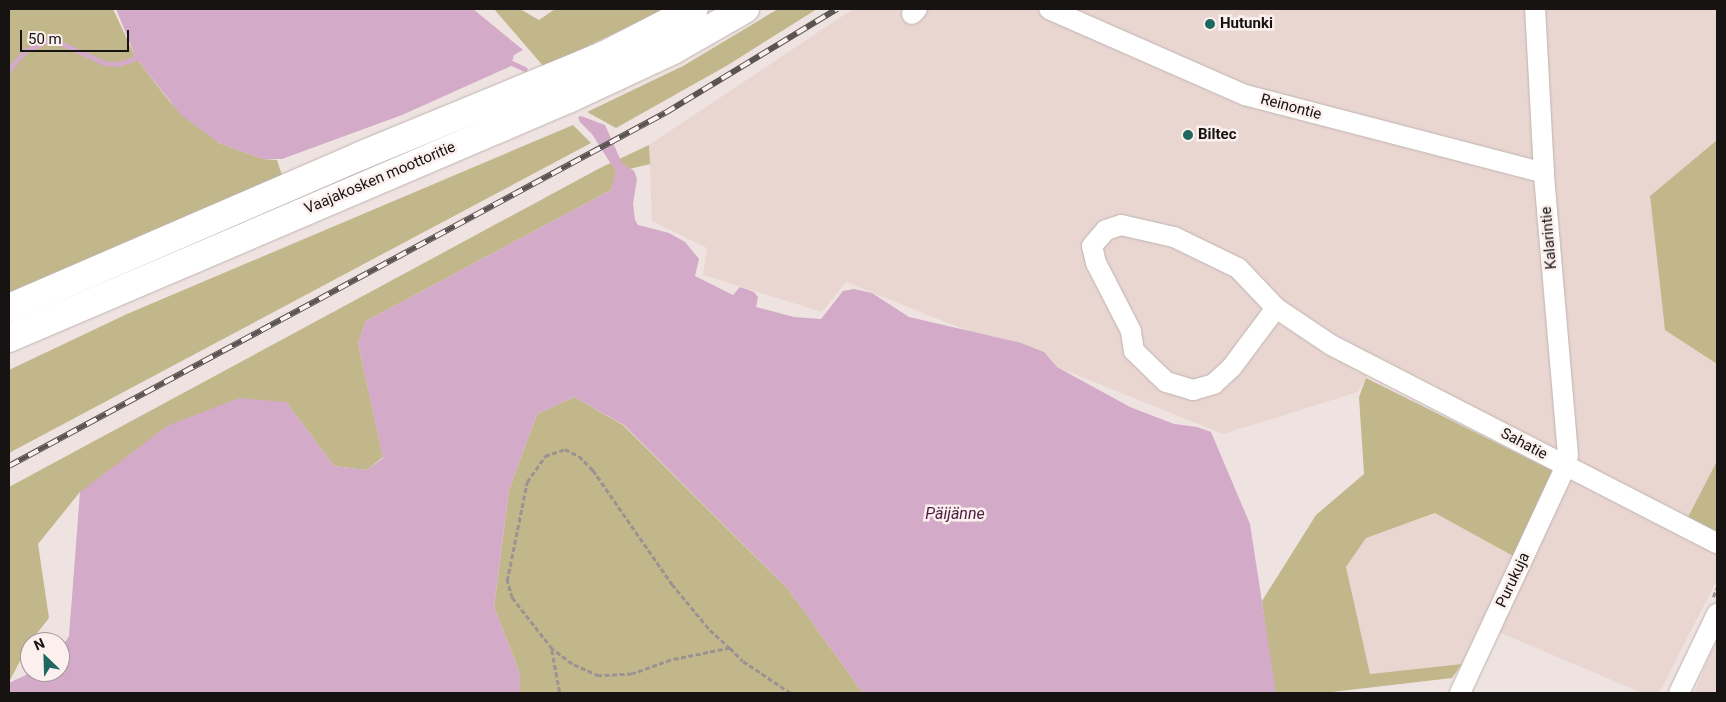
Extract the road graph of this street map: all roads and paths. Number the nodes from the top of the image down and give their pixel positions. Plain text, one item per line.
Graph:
1 (694, 9) edge
2 (745, 9) edge
3 (1049, 9) edge
4 (1535, 9) edge
5 (1077, 14) edge
6 (1544, 173) junction
7 (9, 308) edge
8 (1276, 308) junction
9 (9, 338) edge
10 (1566, 466) junction
11 (1717, 543) edge
12 (1717, 614) edge
13 (730, 648) junction
14 (552, 649) junction
15 (560, 693) edge
16 (791, 693) edge
17 (1460, 693) edge
18 (1679, 693) edge

1 - 7 highway, Vaajakosken moottoritie
2 - 9 highway, Vaajakosken moottoritie
3 - 5 street, Reinontie
4 - 6 street, Kalarintie
5 - 6 street, Reinontie
6 - 10 street, Kalarintie
8 - 8 street, Sahatie
8 - 10 street, Sahatie
10 - 11 street, Sahatie
10 - 17 street, Purukuja
12 - 18 street
13 - 14 path
13 - 14 path
13 - 16 path
14 - 15 path

